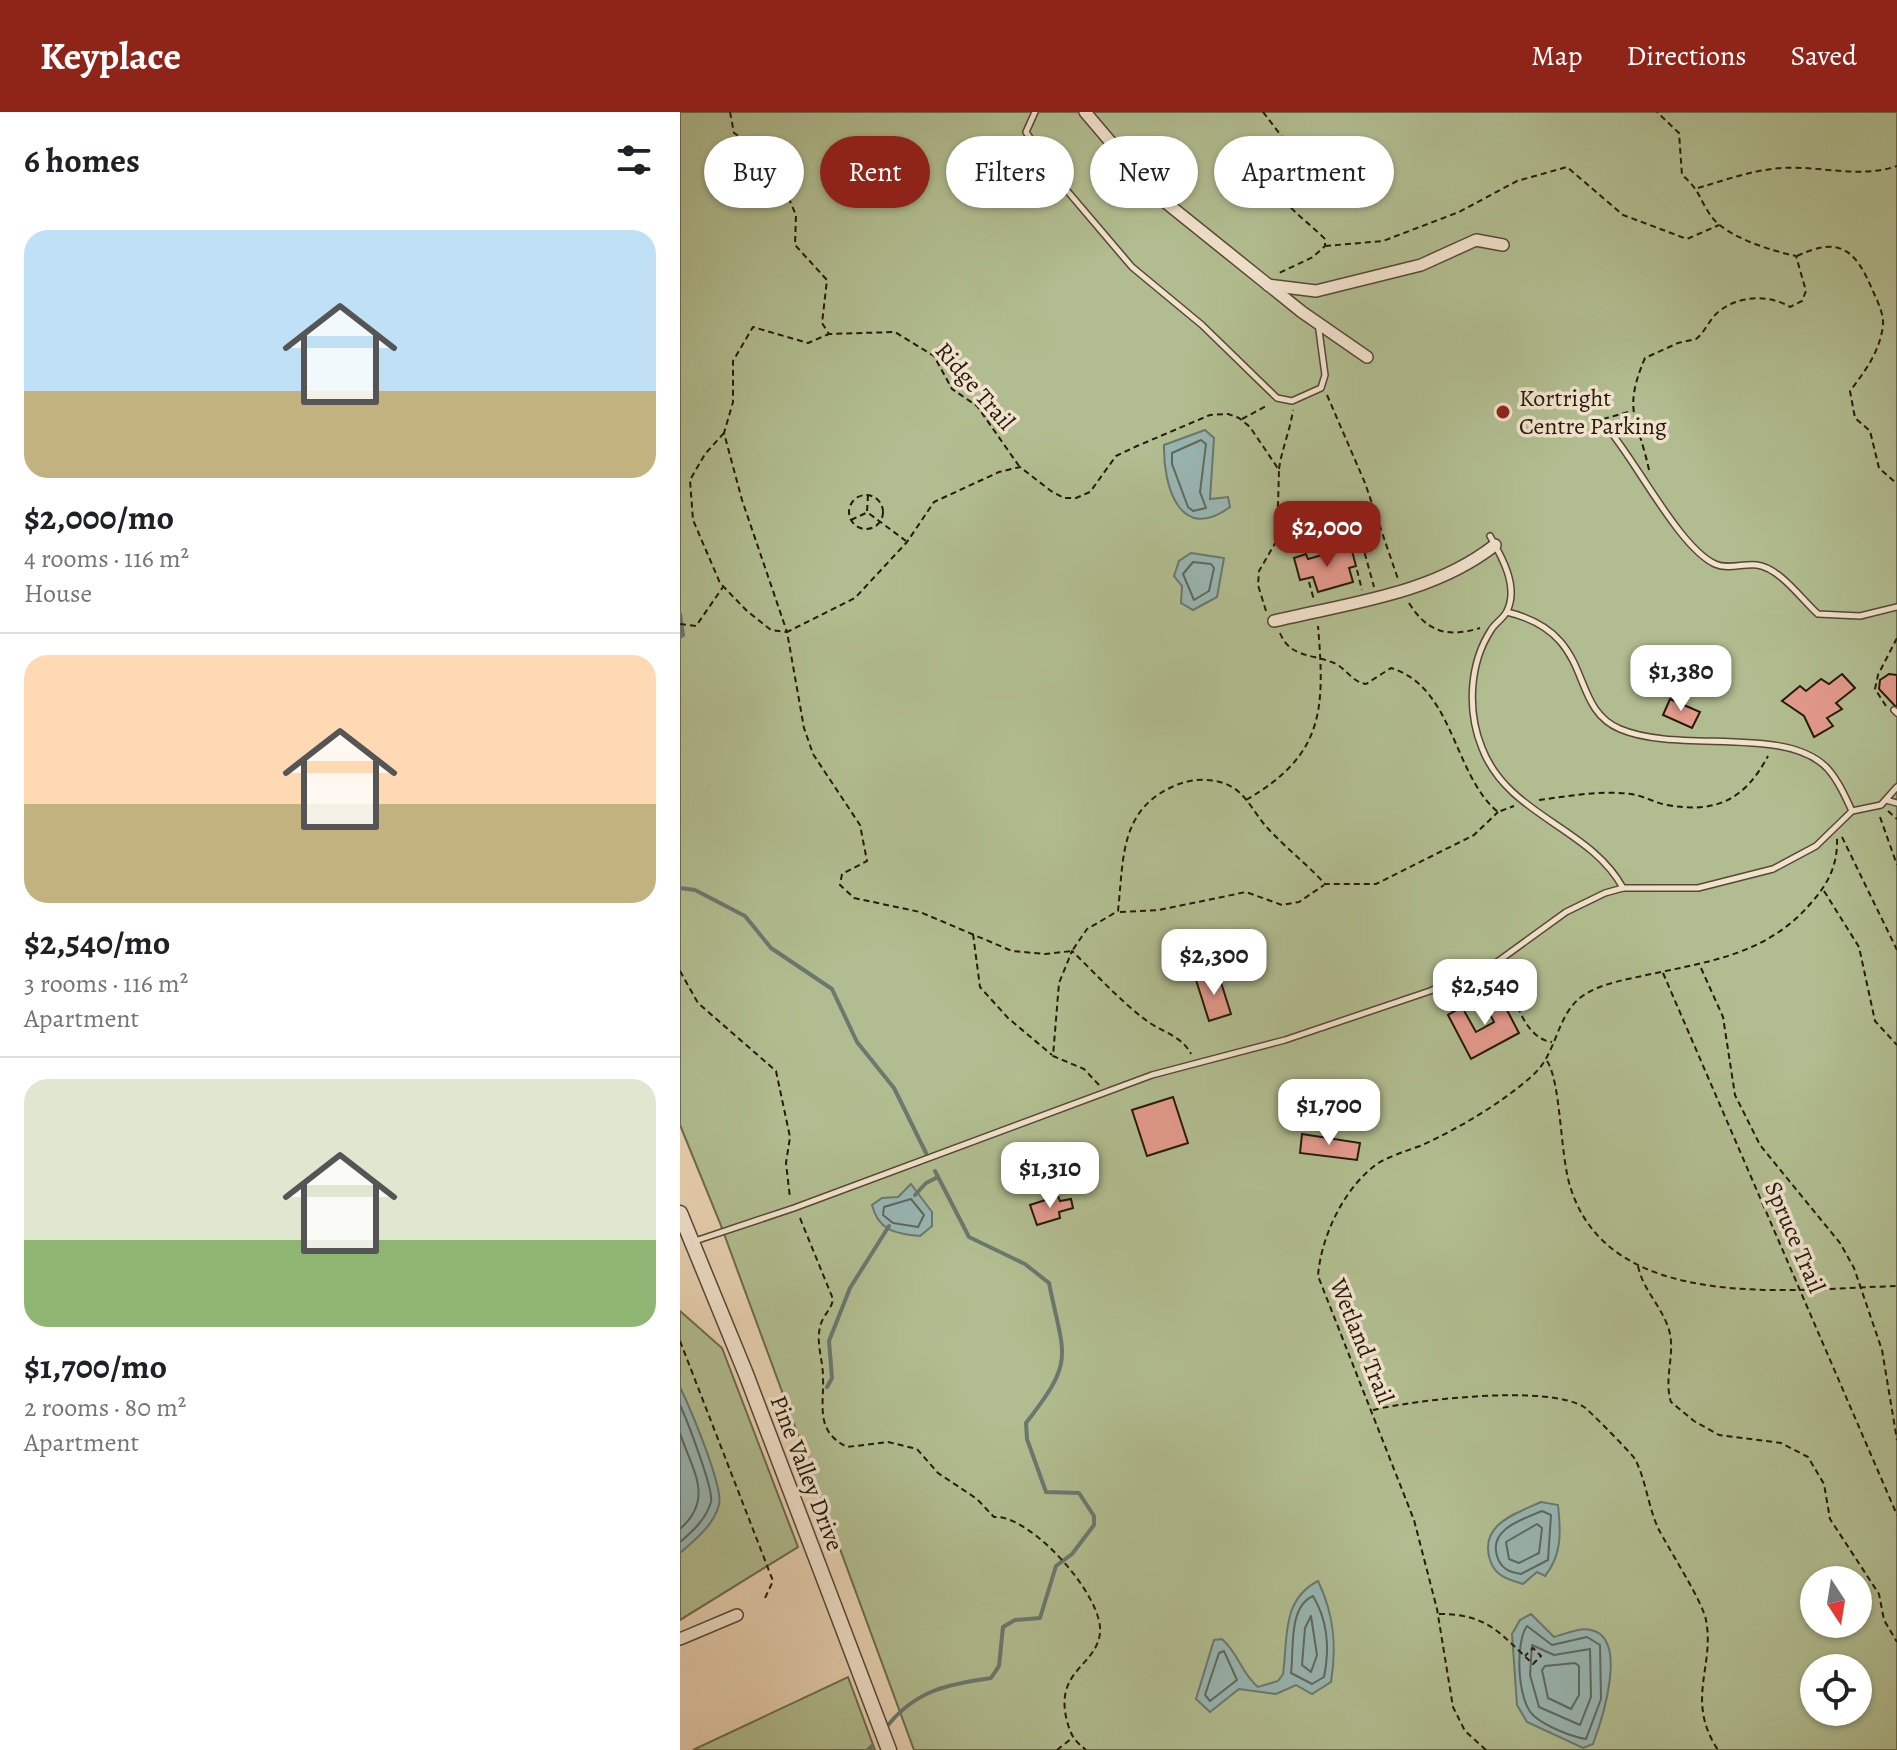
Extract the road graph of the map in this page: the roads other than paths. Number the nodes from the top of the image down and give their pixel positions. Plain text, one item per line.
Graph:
1 (1035, 112) edge
2 (1085, 112) edge
3 (1503, 245) dead end
4 (1263, 282) junction
5 (1317, 322) junction
6 (1367, 357) dead end
7 (1609, 430) dead end
8 (1493, 541) joint
9 (1897, 607) edge
10 (1507, 612) junction
11 (1274, 621) road end
12 (1897, 787) edge
13 (1886, 800) junction
14 (1897, 803) edge
15 (1852, 811) junction
16 (1623, 888) junction
17 (680, 1213) edge
18 (692, 1242) junction
19 (737, 1615) dead end
20 (680, 1639) edge
21 (889, 1750) edge

1 - 5 lane
2 - 4 street
3 - 4 street
4 - 5 street
5 - 6 street
7 - 9 lane
8 - 10 lane
8 - 11 street
10 - 15 lane
10 - 16 lane
12 - 13 lane
13 - 14 lane
13 - 15 lane
15 - 16 lane
16 - 18 lane
17 - 18 street, Pine Valley Drive
18 - 21 street, Pine Valley Drive
19 - 20 street

